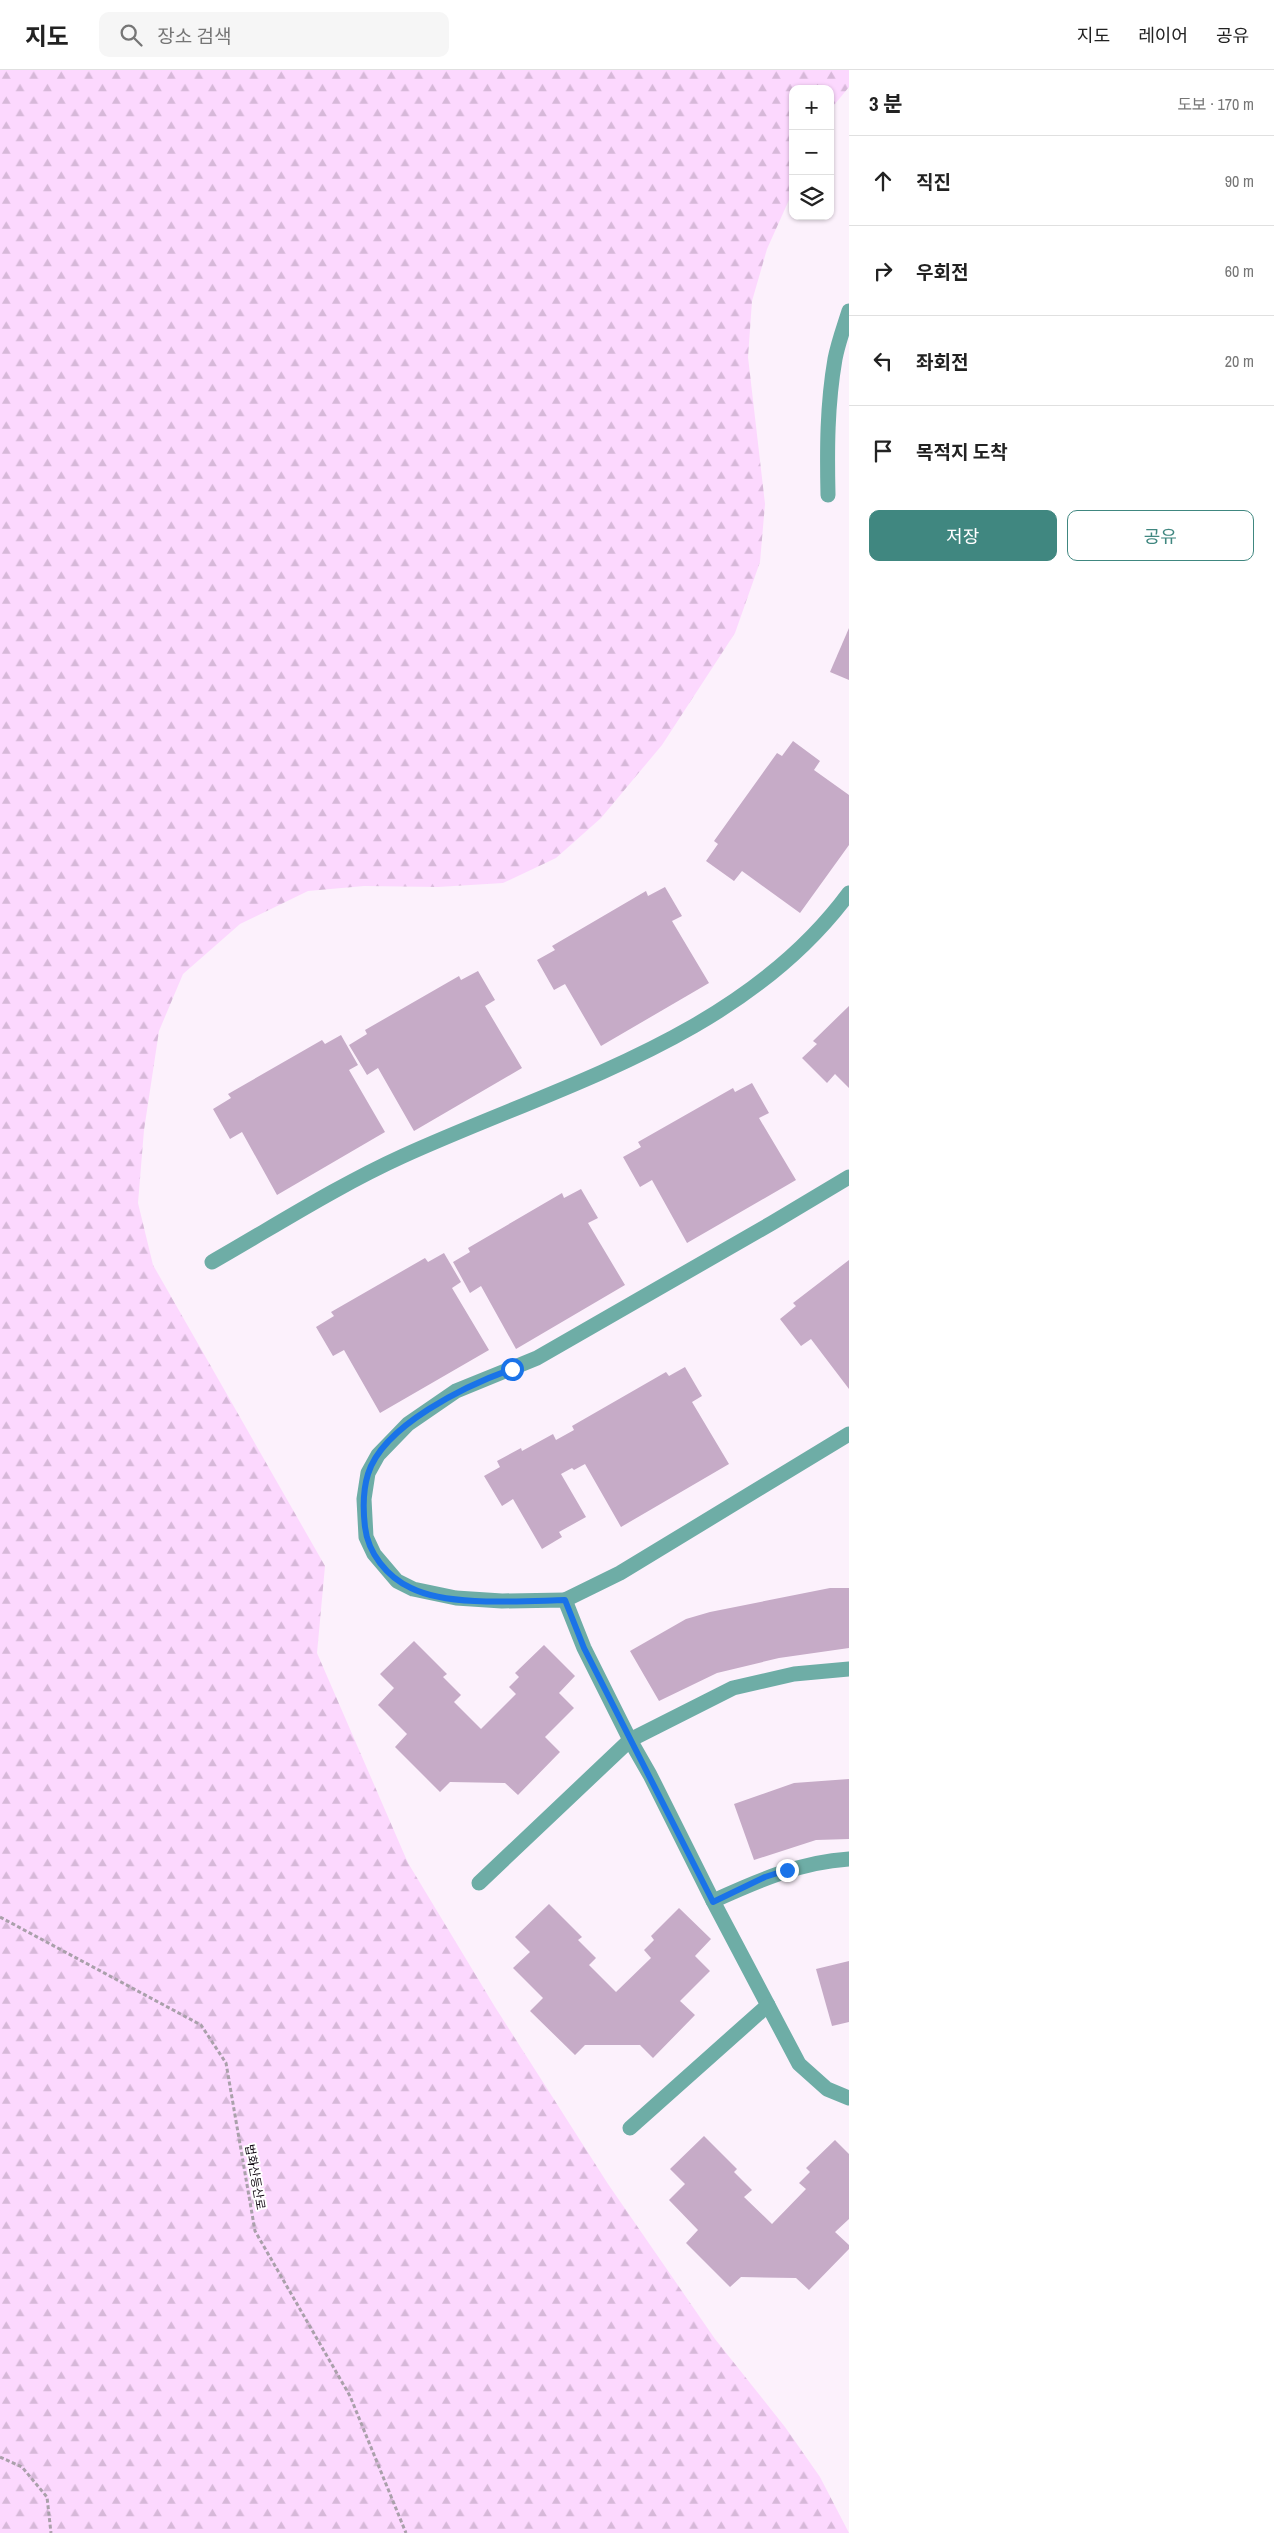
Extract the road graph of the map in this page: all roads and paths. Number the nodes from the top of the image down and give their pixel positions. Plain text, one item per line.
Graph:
1 (849, 311) edge
2 (828, 495) dead end
3 (849, 893) edge
4 (849, 1177) edge
5 (212, 1262) dead end
6 (849, 1434) edge
7 (565, 1600) junction
8 (849, 1669) edge
9 (630, 1740) junction
10 (849, 1859) edge
11 (479, 1883) dead end
12 (713, 1902) junction
13 (0, 1917) edge
14 (768, 2005) junction
15 (849, 2098) edge
16 (630, 2128) dead end
17 (0, 2457) edge
18 (50, 2533) edge
19 (406, 2533) edge

1 - 2 lane
3 - 5 lane
4 - 7 lane
6 - 7 lane
7 - 9 lane
8 - 9 lane
9 - 11 lane
9 - 12 lane
10 - 12 lane
12 - 14 lane
13 - 19 path, 법화산등산로
14 - 15 lane
14 - 16 lane
17 - 18 path

